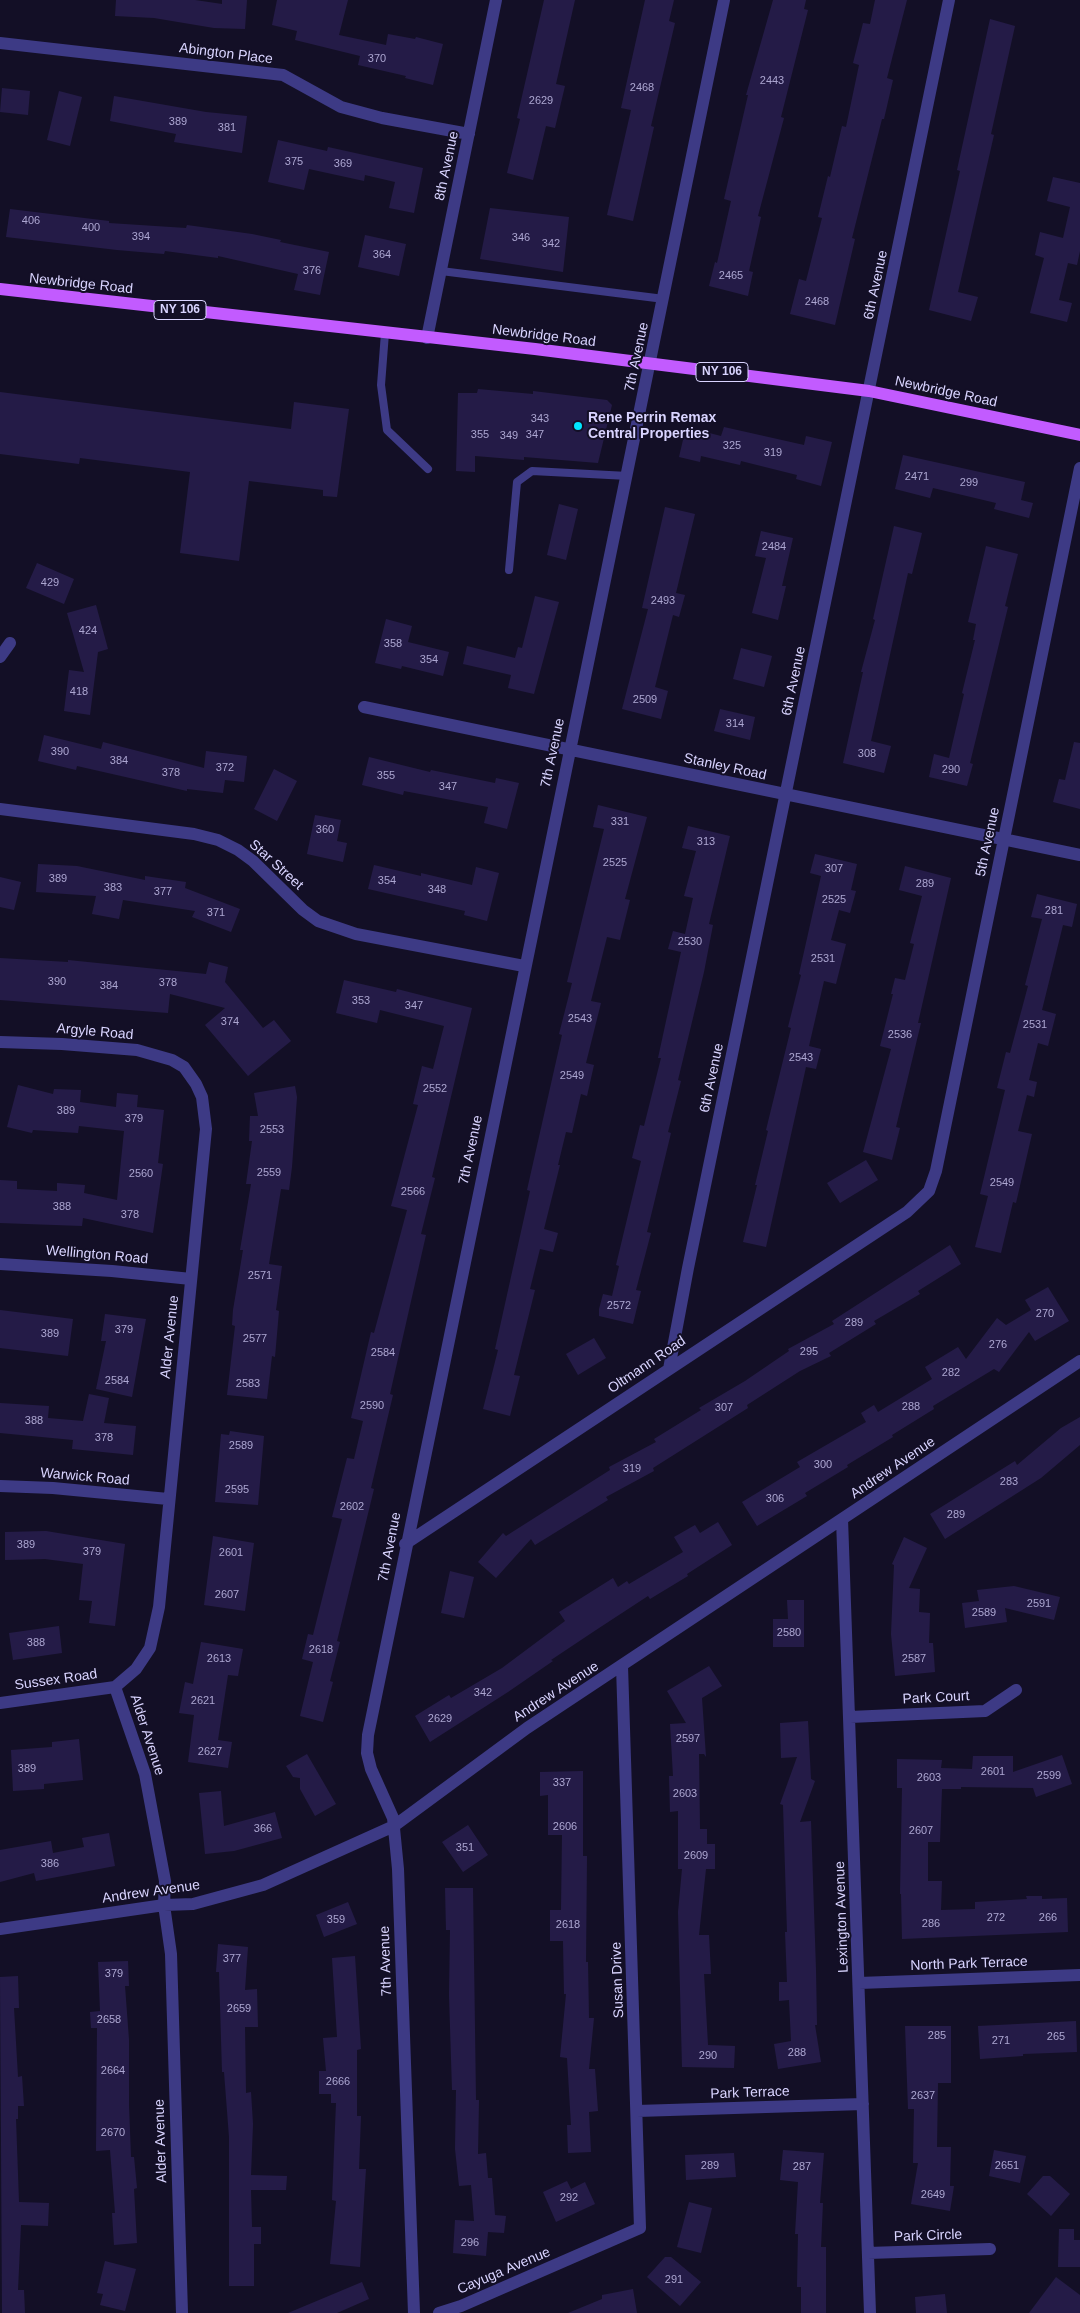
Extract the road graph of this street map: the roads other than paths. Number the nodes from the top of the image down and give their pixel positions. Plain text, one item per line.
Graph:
1 (496, 0) edge
2 (724, 0) edge
3 (949, 0) edge
4 (0, 43) edge
5 (469, 134) junction
6 (441, 271) junction
7 (0, 290) edge
8 (664, 299) junction
9 (385, 333) junction
10 (428, 338) junction
11 (651, 364) junction
12 (869, 391) junction
13 (1080, 435) edge
14 (1080, 468) edge
15 (428, 469) dead end
16 (628, 476) junction
17 (509, 570) dead end
18 (10, 643) dead end
19 (0, 657) edge
20 (364, 707) dead end
21 (569, 750) junction
22 (786, 794) junction
23 (0, 809) edge
24 (1003, 840) junction
25 (1080, 855) edge
26 (524, 966) junction
27 (0, 1042) edge
28 (184, 1067) joint
29 (906, 1212) joint
30 (0, 1264) edge
31 (191, 1279) junction
32 (1080, 1361) edge
33 (669, 1369) junction
34 (0, 1486) edge
35 (168, 1499) junction
36 (842, 1519) junction
37 (405, 1544) junction
38 (622, 1666) junction
39 (115, 1687) junction
40 (1016, 1690) dead end
41 (0, 1703) edge
42 (850, 1717) junction
43 (394, 1826) junction
44 (164, 1905) junction
45 (0, 1929) edge
46 (1080, 1975) edge
47 (859, 1983) junction
48 (863, 2104) junction
49 (637, 2112) junction
50 (990, 2249) dead end
51 (868, 2254) junction
52 (580, 2255) joint
53 (182, 2313) edge
54 (414, 2313) edge
55 (439, 2313) edge
56 (870, 2313) edge

1 - 5 street, 8th Avenue
2 - 8 street, 7th Avenue
3 - 12 street, 6th Avenue
4 - 5 street, Abington Place
5 - 6 street, 8th Avenue
6 - 8 lane
6 - 10 street, 8th Avenue
7 - 9 main road, Newbridge Road / NY 106
8 - 11 street, 7th Avenue
9 - 10 main road, Newbridge Road / NY 106
9 - 15 lane
10 - 11 main road, Newbridge Road / NY 106
11 - 12 main road, Newbridge Road / NY 106
11 - 16 street, 7th Avenue
12 - 13 main road, Newbridge Road / NY 106
12 - 22 street, 6th Avenue
14 - 24 street, 5th Avenue
16 - 17 lane
16 - 21 street, 7th Avenue
18 - 19 street
20 - 21 street, Stanley Road
21 - 22 street, Stanley Road
21 - 26 street, 7th Avenue
22 - 24 street, Stanley Road
22 - 33 street, 6th Avenue
23 - 26 street, Star Street
24 - 25 street, Stanley Road
24 - 29 street, 5th Avenue
26 - 37 street, 7th Avenue
27 - 28 street, Argyle Road
28 - 31 street, Alder Avenue
29 - 33 street, Oltmann Road
30 - 31 street, Wellington Road
31 - 35 street, Alder Avenue
32 - 36 street, Andrew Avenue
33 - 37 street, Oltmann Road
34 - 35 street, Warwick Road
35 - 39 street, Alder Avenue
36 - 38 street, Andrew Avenue
36 - 42 street, Lexington Avenue
37 - 43 street, 7th Avenue
38 - 43 street, Andrew Avenue
38 - 49 street, Susan Drive
39 - 41 street, Sussex Road
39 - 44 street, Alder Avenue
40 - 42 street, Park Court
42 - 47 street, Lexington Avenue
43 - 44 street, Andrew Avenue
43 - 54 street, 7th Avenue
44 - 45 street, Andrew Avenue
44 - 53 street, Alder Avenue
46 - 47 street, North Park Terrace
47 - 48 street, Lexington Avenue
48 - 49 street, Park Terrace
48 - 51 street, Lexington Avenue
49 - 52 street, Susan Drive
50 - 51 street, Park Circle
51 - 56 street, Lexington Avenue
52 - 55 street, Cayuga Avenue

